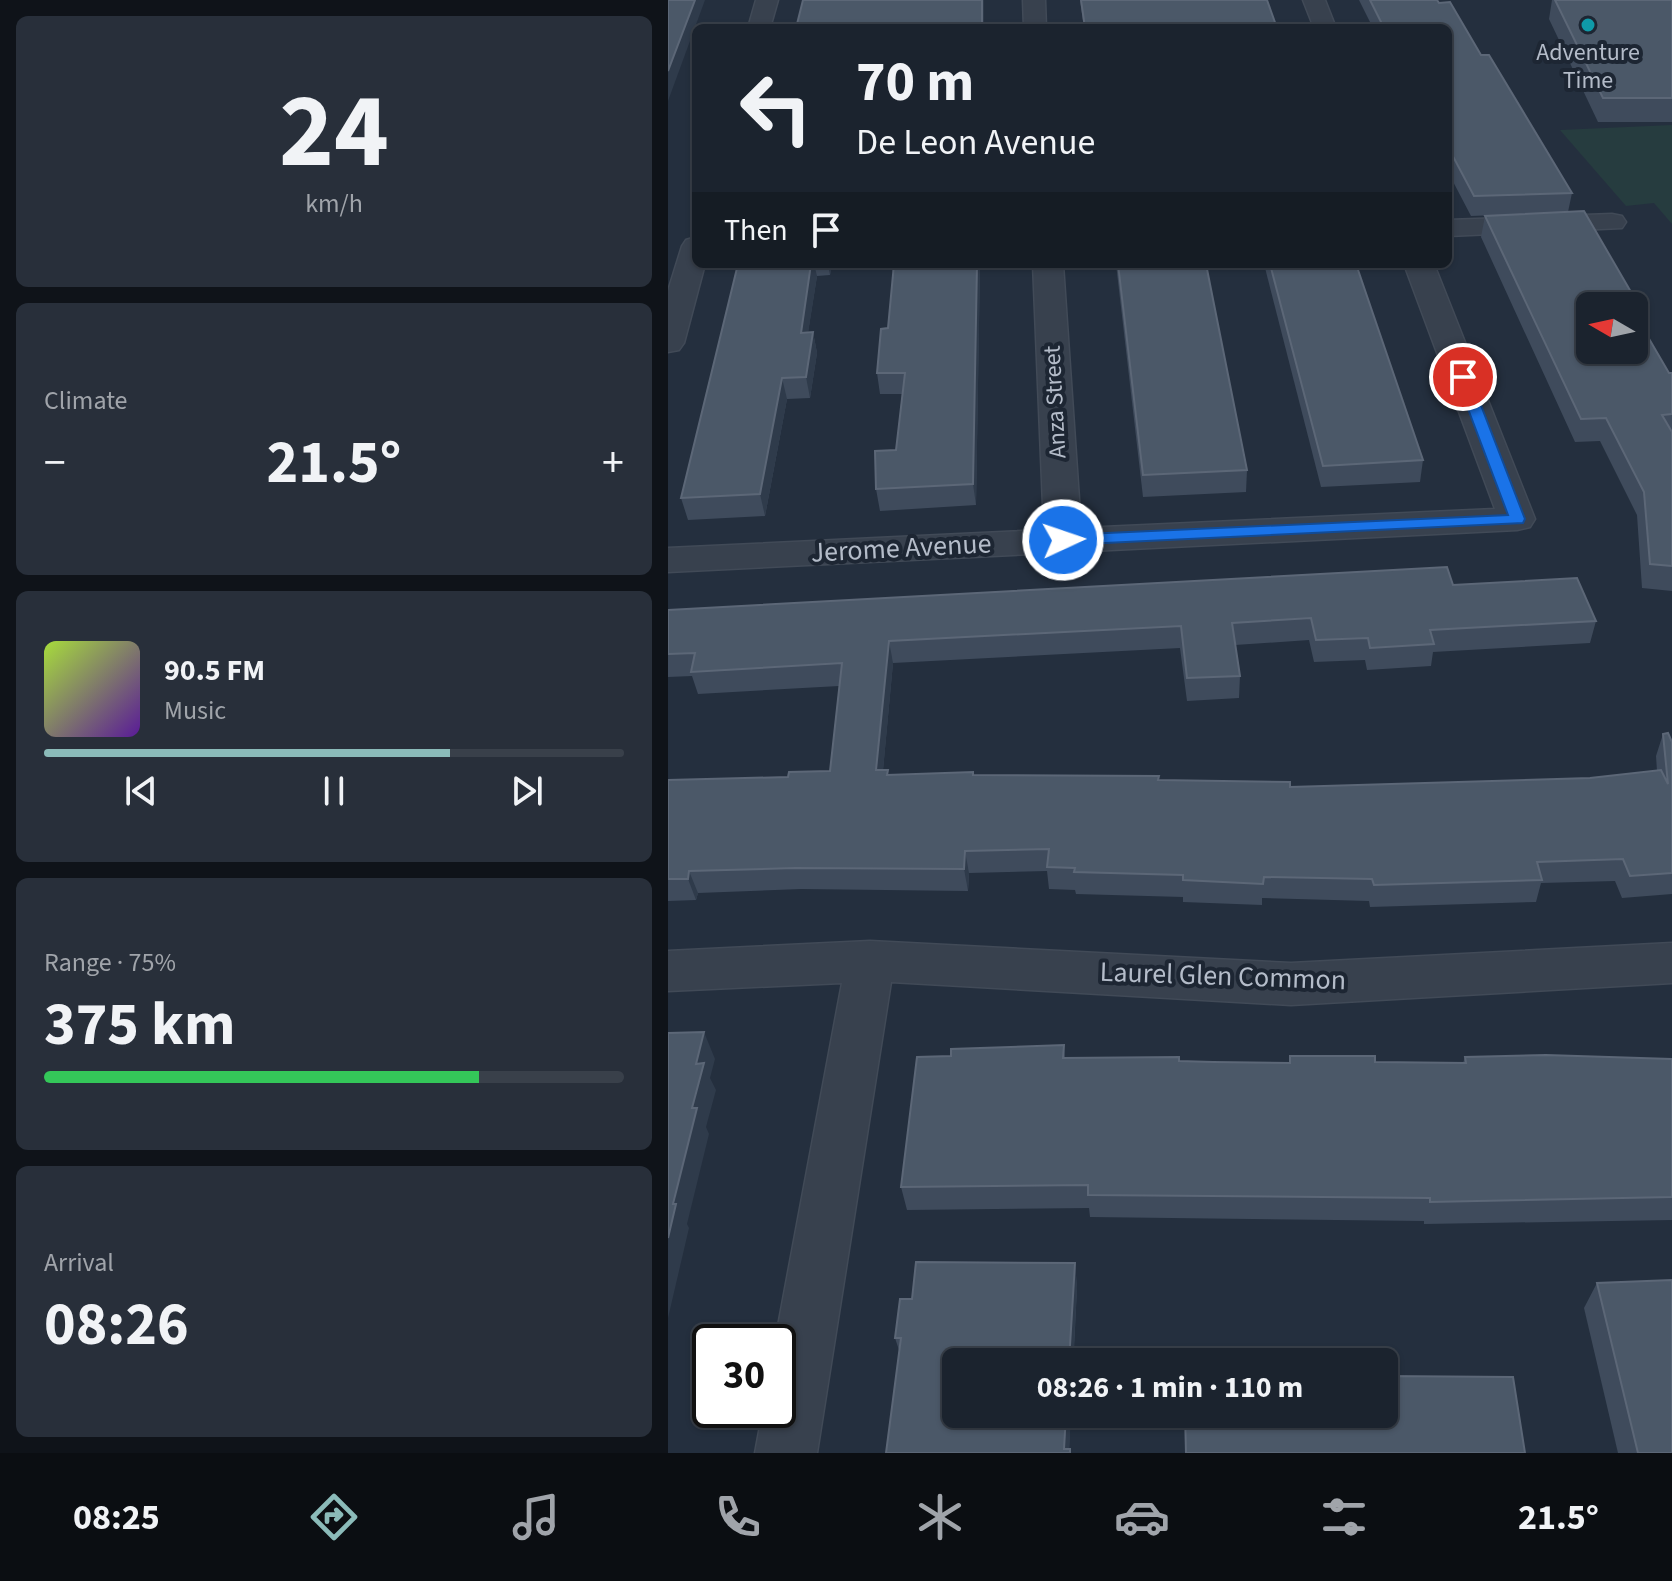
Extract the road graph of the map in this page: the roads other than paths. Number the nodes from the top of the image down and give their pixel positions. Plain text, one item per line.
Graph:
1 (767, 0) edge
2 (1034, 0) edge
3 (1314, 0) edge
4 (760, 24) edge
5 (1035, 24) edge
6 (1323, 24) edge
7 (1612, 222) dead end
8 (1452, 228) edge
9 (692, 260) edge
10 (1048, 268) edge
11 (1421, 268) edge
12 (668, 343) edge
13 (1063, 540) junction
14 (668, 560) edge
15 (870, 961) junction
16 (1672, 963) edge
17 (668, 971) edge
18 (786, 1453) edge

1 - 4 street
2 - 5 street
3 - 6 street
7 - 8 street
9 - 12 street
10 - 13 street, Anza Street
11 - 13 street, Jerome Avenue
13 - 14 street, Jerome Avenue
15 - 16 street, Laurel Glen Common
15 - 17 street, Laurel Glen Common
15 - 18 street

